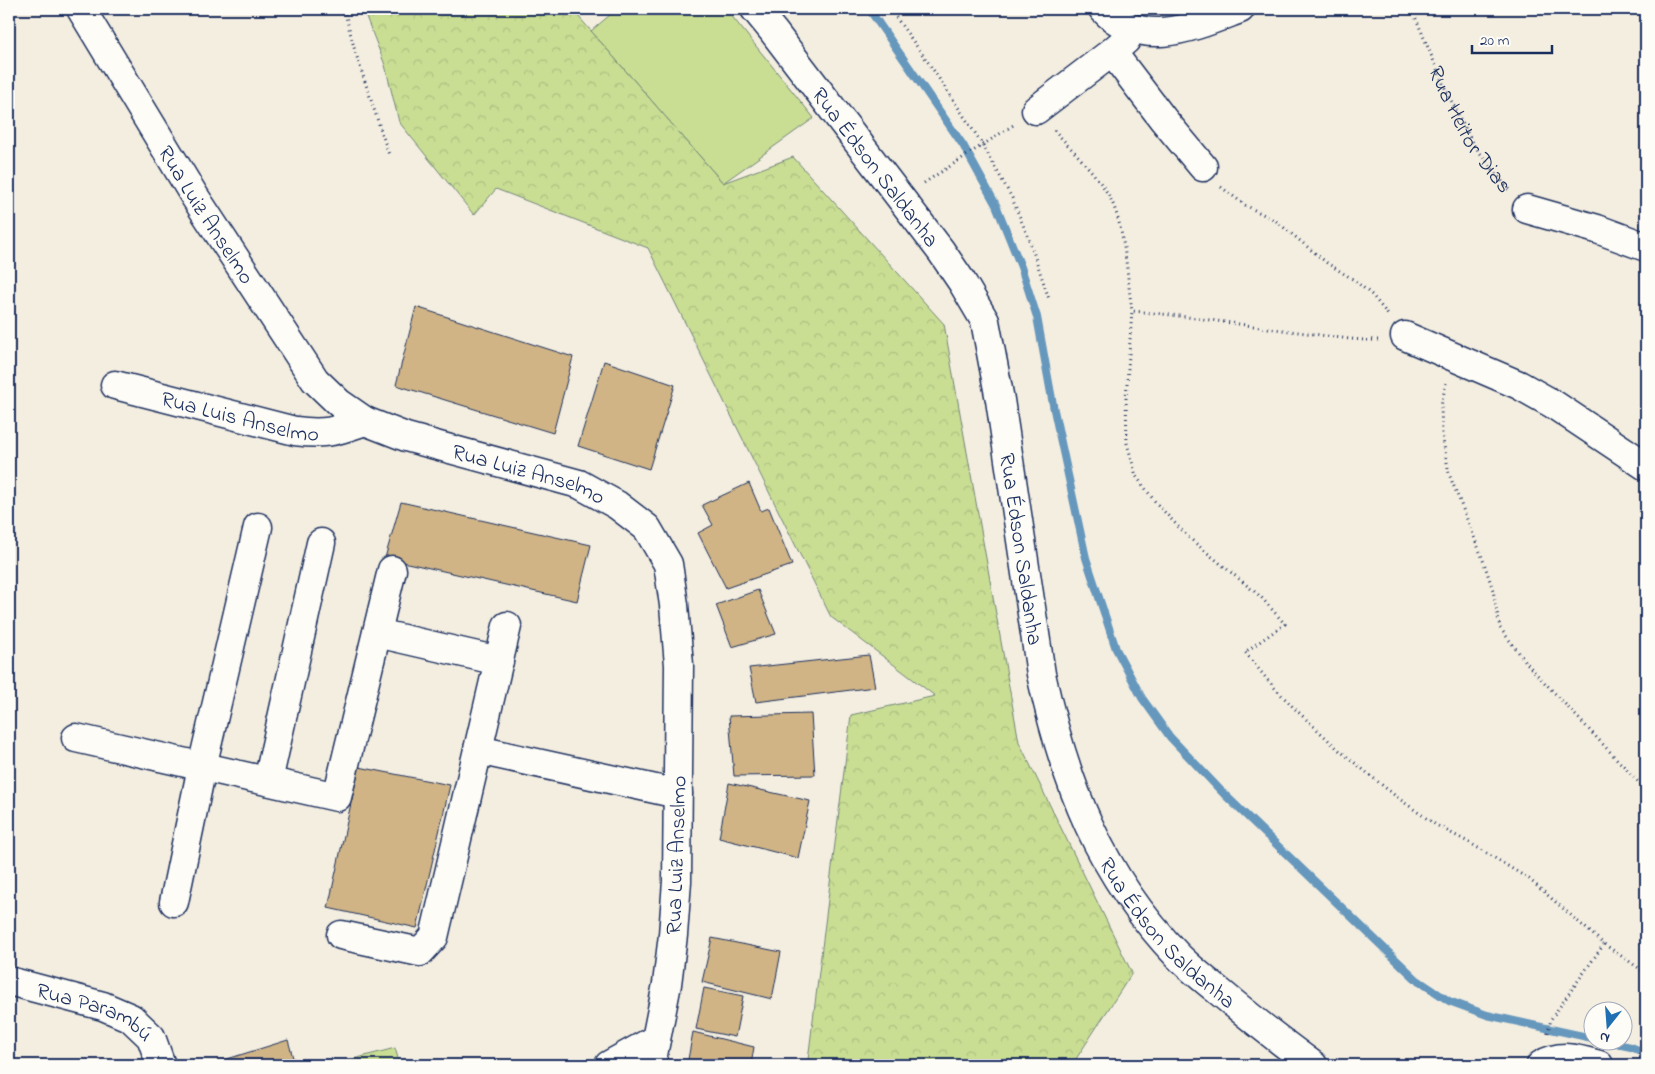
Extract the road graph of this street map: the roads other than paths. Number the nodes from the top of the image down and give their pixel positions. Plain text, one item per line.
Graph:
1 (81, 9) edge
2 (754, 9) edge
3 (1103, 9) edge
4 (1240, 9) edge
5 (1136, 30) junction
6 (1112, 52) junction
7 (1036, 110) road end
8 (1203, 167) road end
9 (1527, 209) road end
10 (1646, 248) edge
11 (1404, 336) road end
12 (115, 385) dead end
13 (365, 421) junction
14 (1646, 466) edge
15 (258, 527) dead end
16 (321, 543) dead end
17 (392, 570) dead end
18 (507, 626) dead end
19 (377, 633) junction
20 (499, 661) junction
21 (76, 738) dead end
22 (478, 750) junction
23 (202, 767) junction
24 (268, 781) junction
25 (678, 794) junction
26 (174, 902) dead end
27 (341, 935) dead end
28 (9, 981) edge
29 (654, 1052) edge
30 (161, 1065) edge
31 (609, 1065) edge
32 (1313, 1065) edge
33 (1541, 1065) edge
34 (1599, 1065) edge

1 - 13 street, Rua Luiz Anselmo
2 - 32 street, Rua Édson Saldanha
3 - 5 street
4 - 5 street
5 - 6 street
6 - 7 street
6 - 8 street
9 - 10 street, Rua Heitor Dias
11 - 14 street
12 - 13 street, Rua Luis Anselmo
13 - 25 street, Rua Luiz Anselmo
15 - 23 street
16 - 24 street
17 - 19 street
18 - 20 street
19 - 20 street
19 - 24 street
20 - 22 street
21 - 23 street
22 - 25 street
22 - 27 street
23 - 24 street
23 - 26 street
25 - 29 street, Rua Luiz Anselmo
28 - 30 street, Rua Parambú
29 - 31 street
33 - 34 street

